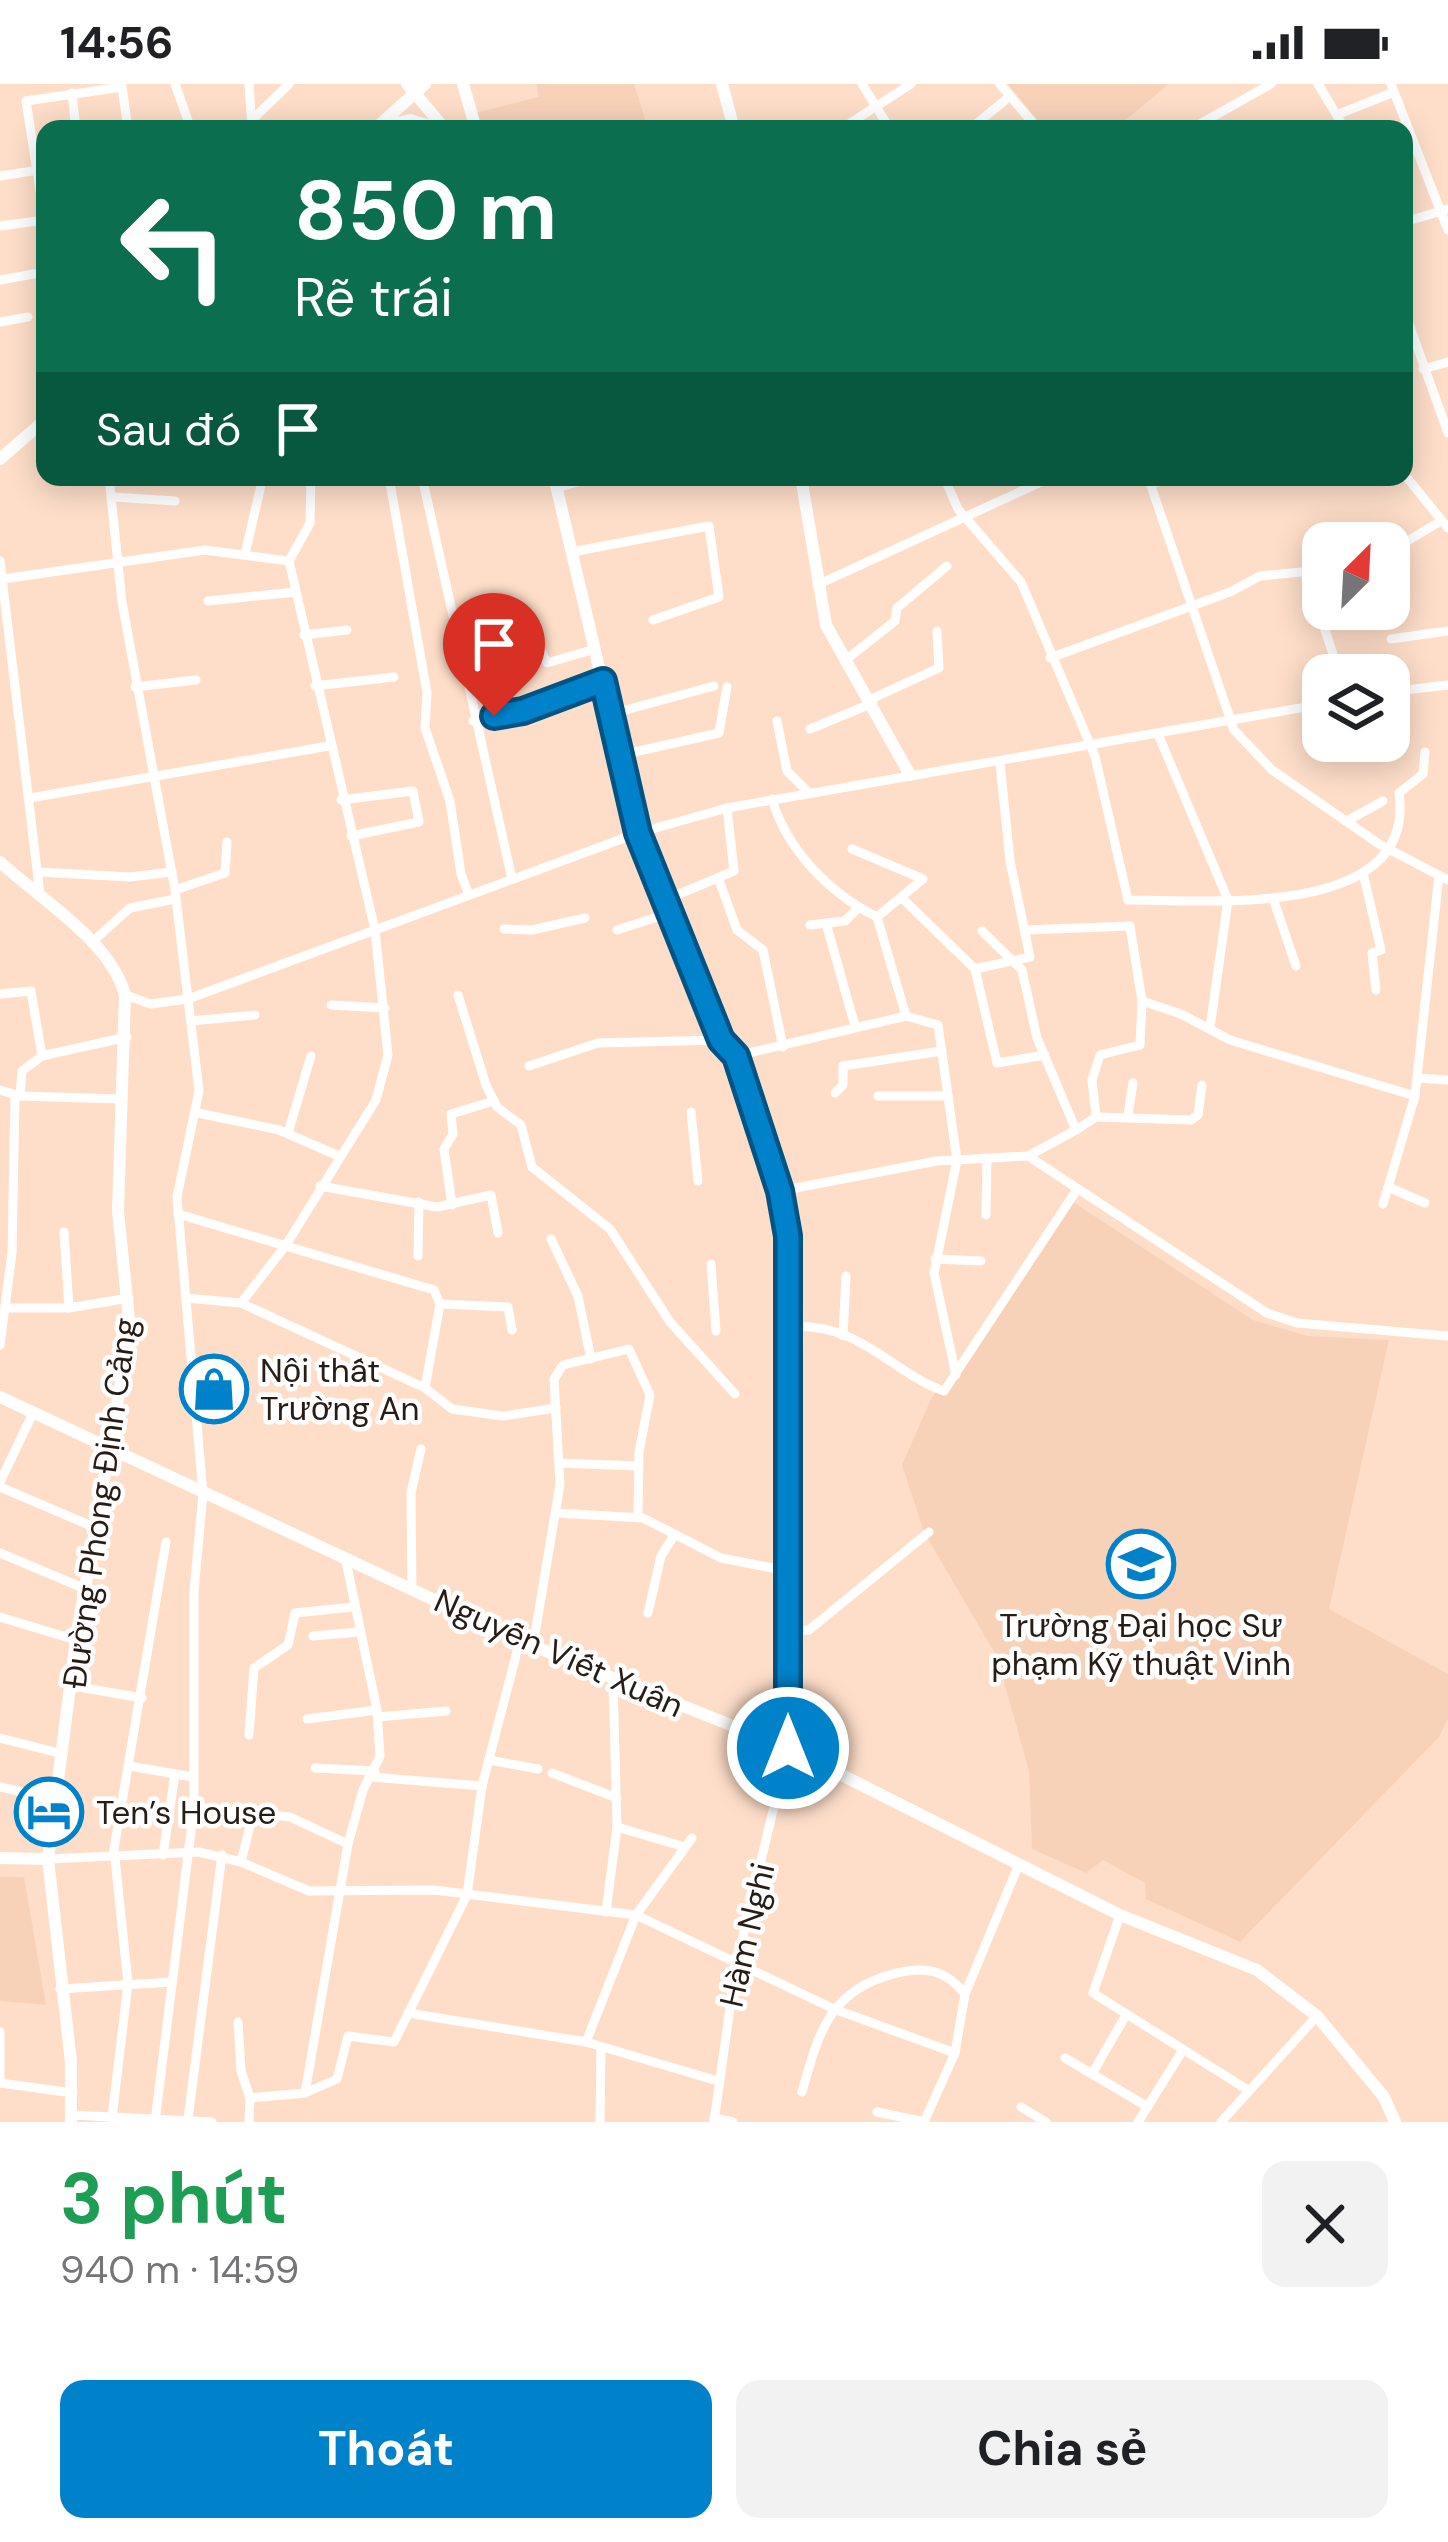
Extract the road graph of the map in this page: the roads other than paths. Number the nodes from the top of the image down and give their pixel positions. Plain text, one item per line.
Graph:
1 (175, 84) edge
2 (249, 84) edge
3 (289, 84) edge
4 (463, 84) edge
5 (722, 84) edge
6 (862, 84) edge
7 (910, 84) edge
8 (1000, 84) edge
9 (1271, 84) edge
10 (1318, 84) edge
11 (416, 87) edge
12 (1393, 88) edge
13 (72, 93) junction
14 (1009, 97) junction
15 (880, 107) junction
16 (1340, 114) junction
17 (75, 120) edge
18 (127, 120) edge
19 (188, 120) edge
20 (252, 120) edge
21 (257, 120) edge
22 (384, 120) edge
23 (436, 120) edge
24 (473, 120) edge
25 (732, 120) edge
26 (857, 120) edge
27 (886, 120) edge
28 (981, 120) edge
29 (1030, 120) edge
30 (1207, 120) edge
31 (1342, 120) edge
32 (1403, 120) edge
33 (36, 134) edge
34 (29, 135) junction
35 (1413, 148) edge
36 (36, 157) edge
37 (36, 171) edge
38 (0, 176) edge
39 (1444, 210) edge
40 (1413, 219) edge
41 (36, 222) edge
42 (0, 226) edge
43 (1448, 230) edge
44 (36, 274) edge
45 (0, 280) edge
46 (28, 317) dead end
47 (0, 322) edge
48 (1413, 338) edge
49 (1448, 362) edge
50 (1423, 370) junction
51 (36, 428) edge
52 (1448, 433) edge
53 (0, 458) edge
54 (1413, 485) edge
55 (111, 486) edge
56 (261, 486) edge
57 (311, 486) edge
58 (391, 486) edge
59 (424, 486) edge
60 (556, 486) edge
61 (802, 486) edge
62 (949, 486) edge
63 (1034, 486) edge
64 (1151, 486) edge
65 (113, 497) junction
66 (176, 501) dead end
67 (966, 519) junction
68 (1444, 524) edge
69 (1410, 541) edge
70 (572, 551) junction
71 (245, 554) junction
72 (0, 561) edge
73 (290, 561) junction
74 (117, 564) junction
75 (947, 566) dead end
76 (1302, 571) edge
77 (3, 579) junction
78 (817, 585) junction
79 (296, 592) junction
80 (208, 601) dead end
81 (1190, 607) junction
82 (653, 620) dead end
83 (347, 629) dead end
84 (1448, 631) edge
85 (937, 632) dead end
86 (304, 635) junction
87 (1391, 639) dead end
88 (595, 649) junction
89 (1050, 658) junction
90 (847, 659) junction
91 (461, 662) junction
92 (394, 677) dead end
93 (196, 680) dead end
94 (603, 681) junction
95 (1448, 685) edge
96 (315, 686) junction
97 (714, 686) dead end
98 (135, 687) junction
99 (727, 687) dead end
100 (1410, 690) edge
101 (872, 701) junction
102 (1302, 708) edge
103 (611, 714) junction
104 (473, 721) junction
105 (777, 721) dead end
106 (1227, 721) junction
107 (810, 729) dead end
108 (1158, 734) junction
109 (329, 746) junction
110 (1089, 746) junction
111 (1425, 752) dead end
112 (621, 755) junction
113 (1000, 763) junction
114 (153, 773) junction
115 (910, 775) junction
116 (807, 791) junction
117 (30, 798) junction
118 (772, 799) junction
119 (341, 800) junction
120 (1383, 801) dead end
121 (727, 808) junction
122 (1347, 821) junction
123 (638, 833) junction
124 (351, 836) junction
125 (227, 842) dead end
126 (852, 849) dead end
127 (1391, 851) junction
128 (0, 862) edge
129 (38, 872) junction
130 (172, 872) junction
131 (1363, 873) junction
132 (1443, 878) edge
133 (512, 879) junction
134 (719, 880) junction
135 (175, 895) junction
136 (470, 895) junction
137 (902, 898) junction
138 (40, 899) junction
139 (1228, 900) junction
140 (1274, 901) junction
141 (667, 906) junction
142 (858, 908) junction
143 (877, 917) junction
144 (584, 919) dead end
145 (826, 923) junction
146 (810, 925) dead end
147 (504, 928) dead end
148 (375, 930) junction
149 (617, 930) dead end
150 (1026, 930) junction
151 (982, 931) dead end
152 (91, 943) junction
153 (1018, 962) junction
154 (1295, 966) dead end
155 (975, 969) junction
156 (1376, 990) dead end
157 (0, 994) edge
158 (124, 995) junction
159 (458, 995) dead end
160 (188, 999) junction
161 (1142, 1001) junction
162 (331, 1005) dead end
163 (385, 1008) junction
164 (255, 1015) dead end
165 (906, 1016) junction
166 (191, 1021) junction
167 (855, 1026) junction
168 (1210, 1028) junction
169 (127, 1037) junction
170 (721, 1040) junction
171 (783, 1047) junction
172 (942, 1052) junction
173 (1045, 1055) junction
174 (42, 1056) junction
175 (311, 1056) dead end
176 (736, 1056) junction
177 (529, 1066) dead end
178 (1418, 1078) junction
179 (1448, 1080) edge
180 (1133, 1083) dead end
181 (1202, 1085) dead end
182 (0, 1090) edge
183 (835, 1093) dead end
184 (17, 1096) junction
185 (878, 1096) dead end
186 (948, 1096) junction
187 (1415, 1096) junction
188 (120, 1100) junction
189 (494, 1101) junction
190 (691, 1112) dead end
191 (198, 1113) junction
192 (1128, 1114) junction
193 (1096, 1117) junction
194 (1076, 1130) junction
195 (288, 1133) junction
196 (339, 1156) junction
197 (1028, 1156) junction
198 (988, 1159) junction
199 (957, 1160) junction
200 (698, 1181) dead end
201 (320, 1186) junction
202 (1388, 1187) junction
203 (780, 1191) junction
204 (1076, 1191) junction
205 (419, 1202) junction
206 (1425, 1203) dead end
207 (452, 1204) junction
208 (1383, 1204) dead end
209 (178, 1214) junction
210 (986, 1215) dead end
211 (64, 1232) dead end
212 (498, 1233) dead end
213 (551, 1239) dead end
214 (286, 1245) junction
215 (418, 1256) dead end
216 (935, 1258) junction
217 (981, 1261) dead end
218 (711, 1264) dead end
219 (847, 1276) dead end
220 (129, 1298) junction
221 (186, 1298) junction
222 (241, 1303) junction
223 (440, 1304) junction
224 (6, 1308) junction
225 (69, 1308) junction
226 (788, 1327) junction
227 (512, 1330) dead end
228 (716, 1331) dead end
229 (843, 1336) junction
230 (1448, 1336) edge
231 (0, 1345) edge
232 (591, 1359) junction
233 (956, 1375) junction
234 (425, 1388) junction
235 (735, 1394) dead end
236 (0, 1397) edge
237 (556, 1408) junction
238 (33, 1413) junction
239 (108, 1445) junction
240 (422, 1449) dead end
241 (560, 1462) junction
242 (638, 1466) junction
243 (0, 1485) edge
244 (202, 1489) junction
245 (556, 1513) junction
246 (638, 1517) junction
247 (96, 1528) junction
248 (675, 1534) junction
249 (926, 1535) dead end
250 (166, 1542) dead end
251 (0, 1553) edge
252 (346, 1561) junction
253 (788, 1571) junction
254 (412, 1588) junction
255 (88, 1590) junction
256 (354, 1606) junction
257 (648, 1613) dead end
258 (0, 1617) edge
259 (788, 1630) junction
260 (359, 1632) junction
261 (313, 1636) dead end
262 (76, 1640) junction
263 (527, 1643) junction
264 (613, 1680) junction
265 (73, 1686) junction
266 (142, 1698) junction
267 (446, 1712) dead end
268 (377, 1713) junction
269 (308, 1718) dead end
270 (249, 1735) dead end
271 (0, 1738) edge
272 (788, 1748) junction
273 (63, 1754) junction
274 (489, 1760) junction
275 (129, 1766) junction
276 (316, 1768) dead end
277 (538, 1769) dead end
278 (552, 1773) dead end
279 (175, 1774) junction
280 (373, 1774) junction
281 (194, 1777) junction
282 (482, 1786) junction
283 (0, 1787) edge
284 (617, 1798) junction
285 (57, 1800) junction
286 (194, 1807) junction
287 (253, 1814) junction
288 (617, 1826) junction
289 (348, 1844) junction
290 (187, 1852) junction
291 (163, 1855) junction
292 (222, 1855) junction
293 (0, 1858) edge
294 (48, 1859) junction
295 (113, 1860) junction
296 (241, 1862) junction
297 (1019, 1864) junction
298 (338, 1893) junction
299 (467, 1895) junction
300 (606, 1912) junction
301 (1120, 1915) junction
302 (636, 1916) junction
303 (736, 1965) junction
304 (171, 1982) junction
305 (128, 1983) junction
306 (60, 1989) junction
307 (965, 1994) junction
308 (834, 2009) junction
309 (408, 2013) junction
310 (1126, 2015) junction
311 (1317, 2016) junction
312 (238, 2023) dead end
313 (0, 2032) edge
314 (586, 2042) junction
315 (601, 2047) junction
316 (1184, 2050) junction
317 (955, 2053) junction
318 (1065, 2058) dead end
319 (1092, 2074) junction
320 (718, 2081) junction
321 (1248, 2090) junction
322 (802, 2092) dead end
323 (73, 2093) junction
324 (305, 2093) junction
325 (250, 2098) junction
326 (1021, 2107) dead end
327 (1148, 2107) junction
328 (877, 2112) dead end
329 (71, 2118) edge
330 (112, 2118) junction
331 (155, 2119) edge
332 (194, 2120) edge
333 (714, 2120) edge
334 (212, 2122) edge
335 (249, 2122) edge
336 (600, 2122) edge
337 (733, 2122) edge
338 (924, 2122) edge
339 (1046, 2122) edge
340 (1138, 2122) edge
341 (1221, 2122) edge
342 (1395, 2122) edge

1 - 19 street
2 - 20 street
3 - 21 street
4 - 24 street
5 - 25 street
6 - 15 street
7 - 15 street
8 - 14 street
9 - 30 street
10 - 16 street
11 - 22 street
11 - 23 street
12 - 16 street
12 - 32 street
13 - 17 street
13 - 18 street
13 - 34 street
14 - 28 street
14 - 29 street
15 - 26 street
15 - 27 street
16 - 31 street
33 - 34 street
34 - 36 street
35 - 39 street
37 - 38 street
39 - 40 street
39 - 43 street
41 - 42 street
44 - 45 street
46 - 47 street
48 - 50 street
49 - 50 street
50 - 52 street
51 - 53 street
54 - 68 street
55 - 65 street
56 - 71 street
57 - 73 street
58 - 136 street
59 - 91 street
60 - 70 street
61 - 78 street
62 - 67 street
63 - 67 street
64 - 81 street
65 - 66 street
65 - 74 street
67 - 78 street
67 - 89 street
68 - 69 street
70 - 82 street
70 - 88 street
71 - 73 street
71 - 74 street
72 - 77 street
73 - 79 street
74 - 77 street
74 - 98 street
75 - 90 street
76 - 81 street
77 - 117 street
78 - 90 street
79 - 80 street
79 - 86 street
81 - 89 street
81 - 106 street
83 - 86 street
84 - 87 street
85 - 101 street
86 - 96 street
88 - 91 street
88 - 94 street
89 - 110 street
90 - 101 street
91 - 104 street
92 - 96 street
93 - 98 street
94 - 103 street
94 - 104 street
95 - 100 street
96 - 109 street
97 - 103 street
98 - 114 street
99 - 112 street
101 - 107 street
101 - 115 street
102 - 106 street
103 - 112 street
104 - 133 street
105 - 116 street
106 - 108 street
106 - 122 street
108 - 110 street
108 - 139 street
109 - 114 street
109 - 119 street
110 - 113 street
110 - 139 street
111 - 127 street
112 - 123 street
113 - 115 street
113 - 150 street
114 - 117 street
114 - 130 street
115 - 116 street
116 - 118 street
117 - 129 street
118 - 121 street
118 - 142 street
119 - 124 street
119 - 124 street
120 - 122 street
121 - 123 street
121 - 134 street
122 - 127 street
123 - 133 street
123 - 141 street
124 - 148 street
125 - 135 street
126 - 137 street
127 - 131 street
127 - 132 street
128 - 138 street, Đường Phong Định Cảng
129 - 130 street
129 - 138 street
130 - 135 street
131 - 140 street
131 - 156 street
132 - 178 street
133 - 136 street
134 - 141 street
134 - 171 street
135 - 152 street
135 - 160 street
136 - 148 street
137 - 143 street
137 - 155 street
138 - 152 street, Đường Phong Định Cảng
139 - 140 street
139 - 168 street
140 - 154 street
141 - 149 street
141 - 170 street
142 - 143 street
142 - 145 street
143 - 165 street
144 - 147 street
145 - 146 street
145 - 167 street
148 - 160 street
148 - 163 street
150 - 153 street
150 - 161 street
151 - 153 street
152 - 158 street, Đường Phong Định Cảng
153 - 155 street
153 - 173 street
155 - 173 street
157 - 174 street
158 - 160 street
158 - 169 street, Đường Phong Định Cảng
159 - 189 street
160 - 166 street
161 - 168 street
161 - 193 street
162 - 163 street
163 - 196 street
164 - 166 street
165 - 167 street
165 - 172 street
166 - 191 street
167 - 171 street
168 - 187 street
169 - 174 street
169 - 188 street, Đường Phong Định Cảng
170 - 176 street
170 - 177 street
171 - 176 street
172 - 183 street
172 - 186 street
173 - 194 street
174 - 184 street
175 - 195 street
176 - 203 street
178 - 179 street
178 - 187 street
180 - 192 street
181 - 192 street
182 - 184 street
184 - 188 street
184 - 224 street
185 - 186 street
186 - 199 street
187 - 202 street
188 - 220 street, Đường Phong Định Cảng
189 - 207 street
189 - 235 street
190 - 200 street
191 - 195 street
191 - 209 street
192 - 193 street
193 - 194 street
194 - 197 street
195 - 196 street
196 - 201 street
197 - 198 street
197 - 204 street
198 - 199 street
198 - 210 street
199 - 203 street
199 - 216 street
201 - 205 street
201 - 214 street
202 - 206 street
202 - 208 street
203 - 226 street
204 - 230 street
204 - 233 street
205 - 207 street
205 - 215 street
207 - 212 street
209 - 214 street
209 - 221 street
211 - 225 street
213 - 232 street
214 - 222 street
214 - 223 street
216 - 217 street
216 - 233 street
218 - 228 street
219 - 229 street
220 - 225 street
220 - 239 street, Đường Phong Định Cảng
221 - 222 street
221 - 244 street
222 - 234 street
223 - 227 street
223 - 234 street
224 - 225 street
224 - 231 street
226 - 229 street
226 - 253 street
229 - 233 street
232 - 237 street
232 - 242 street
234 - 237 street
236 - 238 street, Nguyễn Viết Xuân
237 - 241 street
238 - 239 street, Nguyễn Viết Xuân
238 - 243 street
239 - 244 street, Nguyễn Viết Xuân
239 - 247 street, Đường Phong Định Cảng
240 - 254 street
241 - 242 street
241 - 245 street
242 - 246 street
243 - 247 street
244 - 252 street, Nguyễn Viết Xuân
244 - 281 street
245 - 246 street
245 - 263 street
246 - 248 street
247 - 255 street, Đường Phong Định Cảng
248 - 253 street
248 - 257 street
249 - 259 street
250 - 266 street
251 - 255 street
252 - 254 street, Nguyễn Viết Xuân
252 - 256 street
253 - 259 street
254 - 263 street, Nguyễn Viết Xuân
255 - 262 street, Đường Phong Định Cảng
256 - 260 street
256 - 270 street
258 - 262 street
259 - 272 street
260 - 261 street
260 - 268 street
262 - 265 street, Đường Phong Định Cảng
263 - 264 street, Nguyễn Viết Xuân
263 - 274 street
264 - 272 street, Nguyễn Viết Xuân
264 - 284 street
265 - 266 street
265 - 273 street, Đường Phong Định Cảng
266 - 275 street
267 - 268 street
268 - 269 street
268 - 280 street
271 - 273 street
272 - 297 street, Nguyễn Viết Xuân
272 - 303 street, Hàm Nghi
273 - 285 street, Đường Phong Định Cảng
274 - 277 street
274 - 282 street
275 - 279 street
275 - 295 street
276 - 280 street
278 - 284 street
279 - 281 street
279 - 291 street
280 - 282 street
280 - 289 street
281 - 286 street
282 - 299 street
283 - 285 street
284 - 288 street
285 - 294 street, Đường Phong Định Cảng
286 - 287 street
286 - 290 street
287 - 289 street
287 - 296 street
288 - 300 street
288 - 302 street
289 - 298 street
290 - 291 street
290 - 292 street
290 - 304 street
291 - 295 street
292 - 296 street
292 - 332 street
293 - 294 street
294 - 295 street
294 - 306 street, Đường Phong Định Cảng
295 - 305 street
296 - 298 street
297 - 301 street, Nguyễn Viết Xuân
297 - 307 street
298 - 299 street
298 - 324 street
299 - 300 street
299 - 309 street
300 - 302 street
301 - 310 street
301 - 311 street, Nguyễn Viết Xuân
302 - 303 street
302 - 314 street
303 - 308 street
303 - 320 street, Hàm Nghi
304 - 305 street
304 - 331 street
305 - 306 street
305 - 330 street
306 - 323 street, Đường Phong Định Cảng
307 - 308 street
307 - 317 street
308 - 317 street
308 - 322 street
309 - 314 street
309 - 324 street
310 - 316 street
310 - 319 street
311 - 321 street
311 - 342 street, Nguyễn Viết Xuân
312 - 325 street
313 - 323 street
314 - 315 street
315 - 320 street
315 - 336 street
316 - 321 street
316 - 327 street
317 - 338 street
318 - 319 street
319 - 327 street
320 - 333 street, Hàm Nghi
321 - 341 street
323 - 329 street, Đường Phong Định Cảng
324 - 325 street
325 - 335 street
326 - 339 street
327 - 340 street
328 - 338 street
329 - 330 street
330 - 331 street
331 - 332 street
332 - 334 street
333 - 337 street

